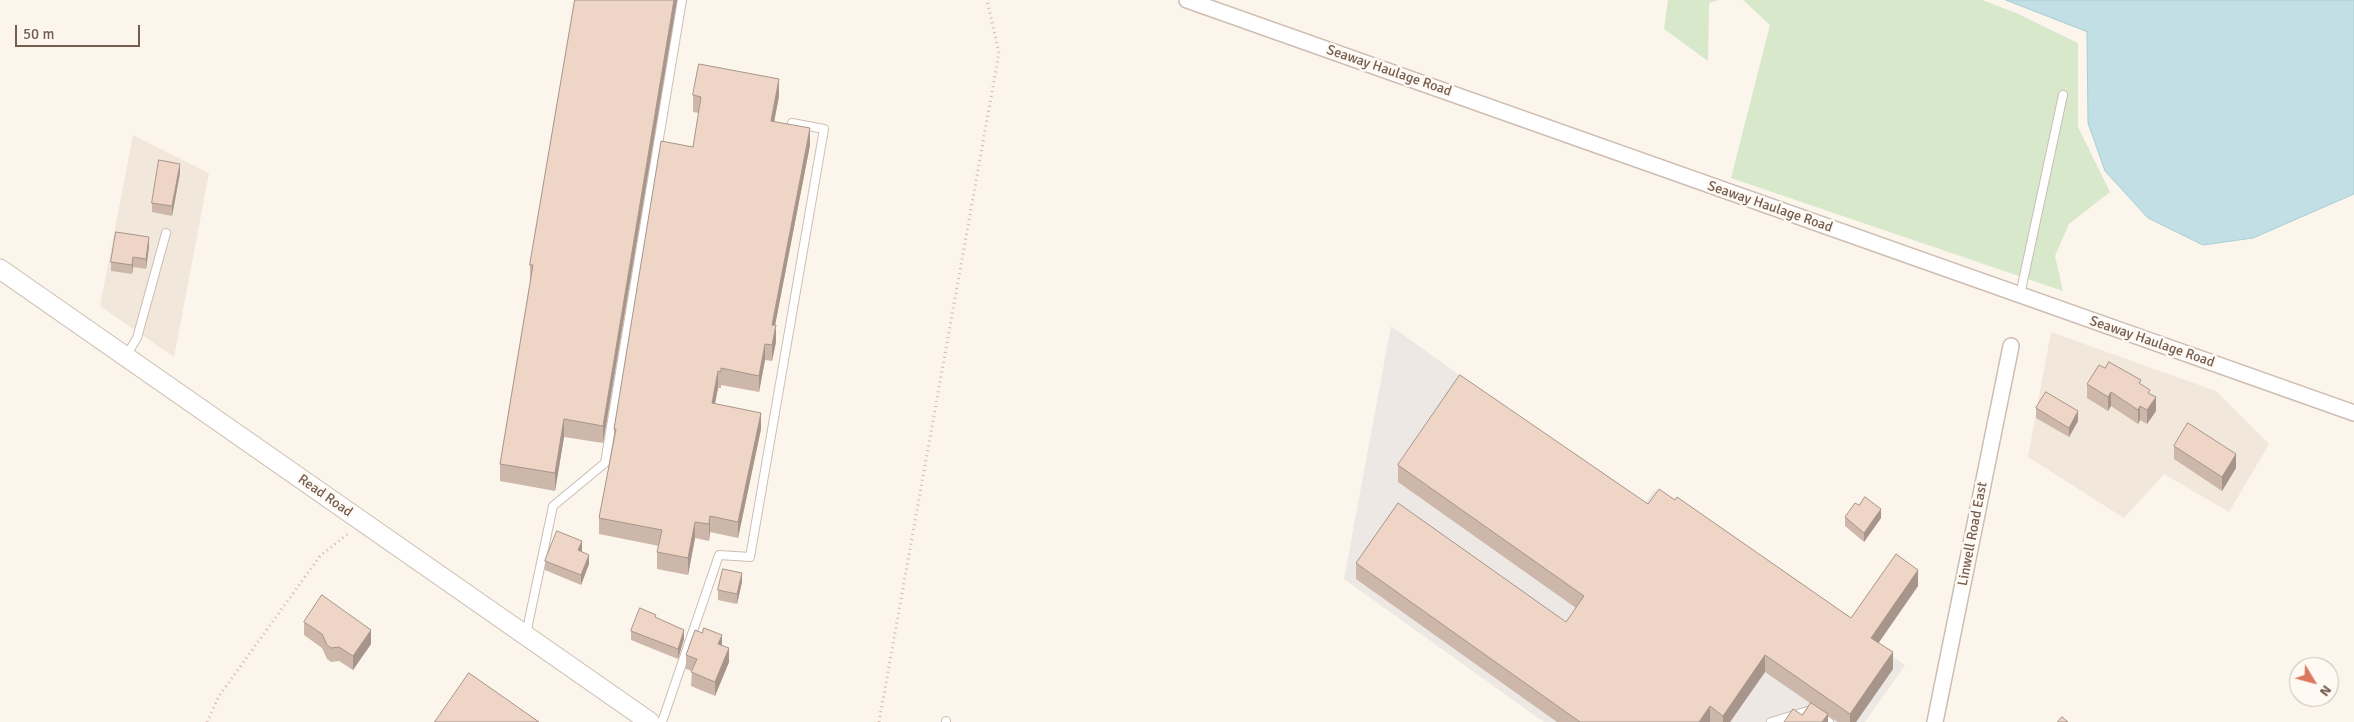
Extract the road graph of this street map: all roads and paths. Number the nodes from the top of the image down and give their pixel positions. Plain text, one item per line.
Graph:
1 (682, 0) edge
2 (987, 0) edge
3 (1187, 0) edge
4 (2063, 95) dead end
5 (792, 123) edge
6 (166, 233) dead end
7 (0, 269) edge
8 (2020, 295) junction
9 (2011, 346) dead end
10 (126, 356) junction
11 (2354, 413) edge
12 (362, 523) junction
13 (526, 635) junction
14 (207, 722) edge
15 (650, 722) edge
16 (662, 722) edge
17 (879, 722) edge
18 (1771, 722) edge
19 (1830, 722) edge
20 (1935, 722) edge

1 - 13 lane
2 - 17 path
3 - 8 street, Seaway Haulage Road
4 - 8 lane
5 - 16 lane
6 - 10 lane
7 - 10 street, Read Road
8 - 11 street, Seaway Haulage Road
9 - 20 street, Linwell Road East
10 - 12 street, Read Road
12 - 13 street, Read Road
12 - 14 path
13 - 15 street, Read Road
18 - 19 lane

